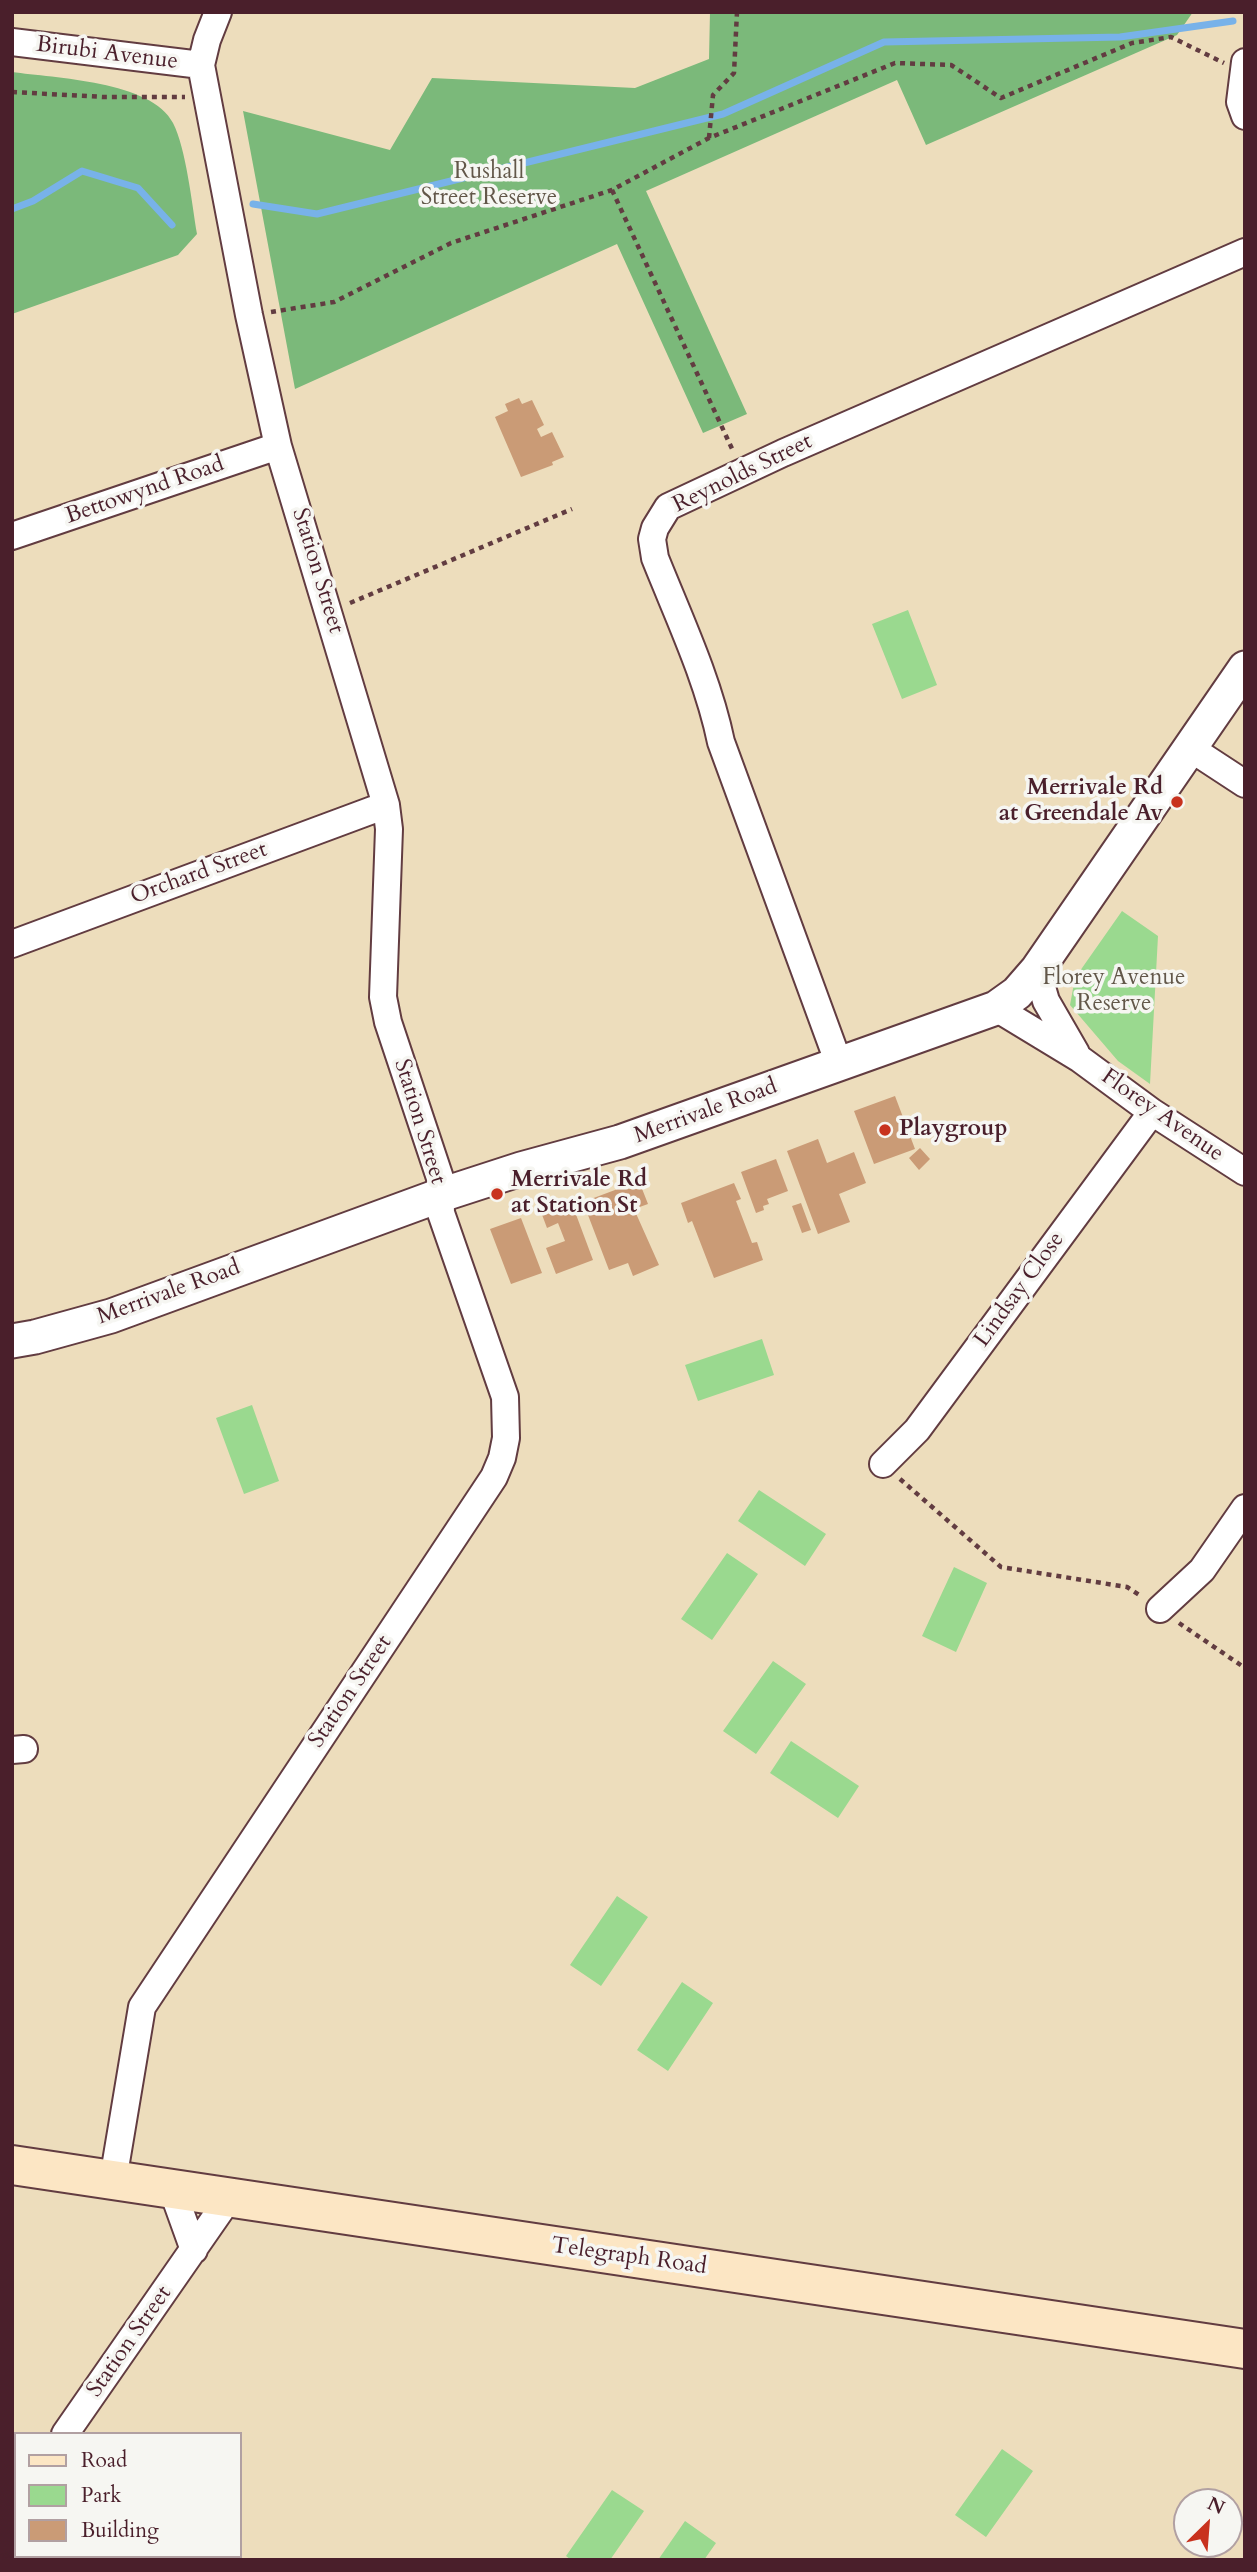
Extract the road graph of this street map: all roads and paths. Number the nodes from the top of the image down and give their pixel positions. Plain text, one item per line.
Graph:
1 (218, 12) edge
2 (737, 12) edge
3 (12, 42) edge
4 (1245, 63) edge
5 (201, 65) junction
6 (12, 92) edge
7 (207, 97) junction
8 (1245, 116) edge
9 (709, 138) junction
10 (612, 190) junction
11 (1245, 252) edge
12 (249, 315) junction
13 (278, 446) junction
14 (743, 472) junction
15 (572, 509) dead end
16 (12, 536) edge
17 (330, 611) junction
18 (1245, 668) edge
19 (1190, 748) junction
20 (1245, 784) edge
21 (386, 805) junction
22 (12, 944) edge
23 (1037, 970) junction
24 (996, 1008) junction
25 (1080, 1059) junction
26 (839, 1064) junction
27 (1152, 1112) junction
28 (1245, 1172) edge
29 (441, 1195) junction
30 (12, 1341) edge
31 (883, 1464) joint
32 (1245, 1508) edge
33 (1160, 1609) junction
34 (1245, 1668) edge
35 (12, 2165) edge
36 (113, 2180) junction
37 (172, 2189) junction
38 (229, 2197) junction
39 (194, 2250) junction
40 (1245, 2349) edge
41 (66, 2432) edge

1 - 5 street, Station Street
2 - 9 path
3 - 5 street, Birubi Avenue
4 - 8 street
4 - 9 path
5 - 7 street, Station Street
6 - 7 path
7 - 12 street, Station Street
9 - 10 path
10 - 12 path
10 - 14 path
11 - 14 street, Reynolds Street
12 - 13 street, Station Street
13 - 16 street, Bettowynd Road
13 - 17 street, Station Street
14 - 26 street, Reynolds Street
15 - 17 path
17 - 21 street, Station Street
18 - 19 street, Merrivale Road
19 - 20 street
19 - 23 street, Merrivale Road
21 - 22 street, Orchard Street
21 - 29 street, Station Street
23 - 24 street, Merrivale Road
23 - 25 street, Florey Avenue
24 - 25 street, Florey Avenue
24 - 26 street, Merrivale Road
25 - 27 street, Florey Avenue
26 - 29 street, Merrivale Road
27 - 28 street, Florey Avenue
27 - 31 street, Lindsay Close
29 - 30 street, Merrivale Road
29 - 36 street, Station Street
31 - 33 path
32 - 33 street
33 - 34 path
35 - 36 main road, Telegraph Road
36 - 37 main road, Telegraph Road
37 - 38 main road, Telegraph Road
37 - 39 street
38 - 39 street, Station Street
38 - 40 main road, Telegraph Road
39 - 41 street, Station Street

